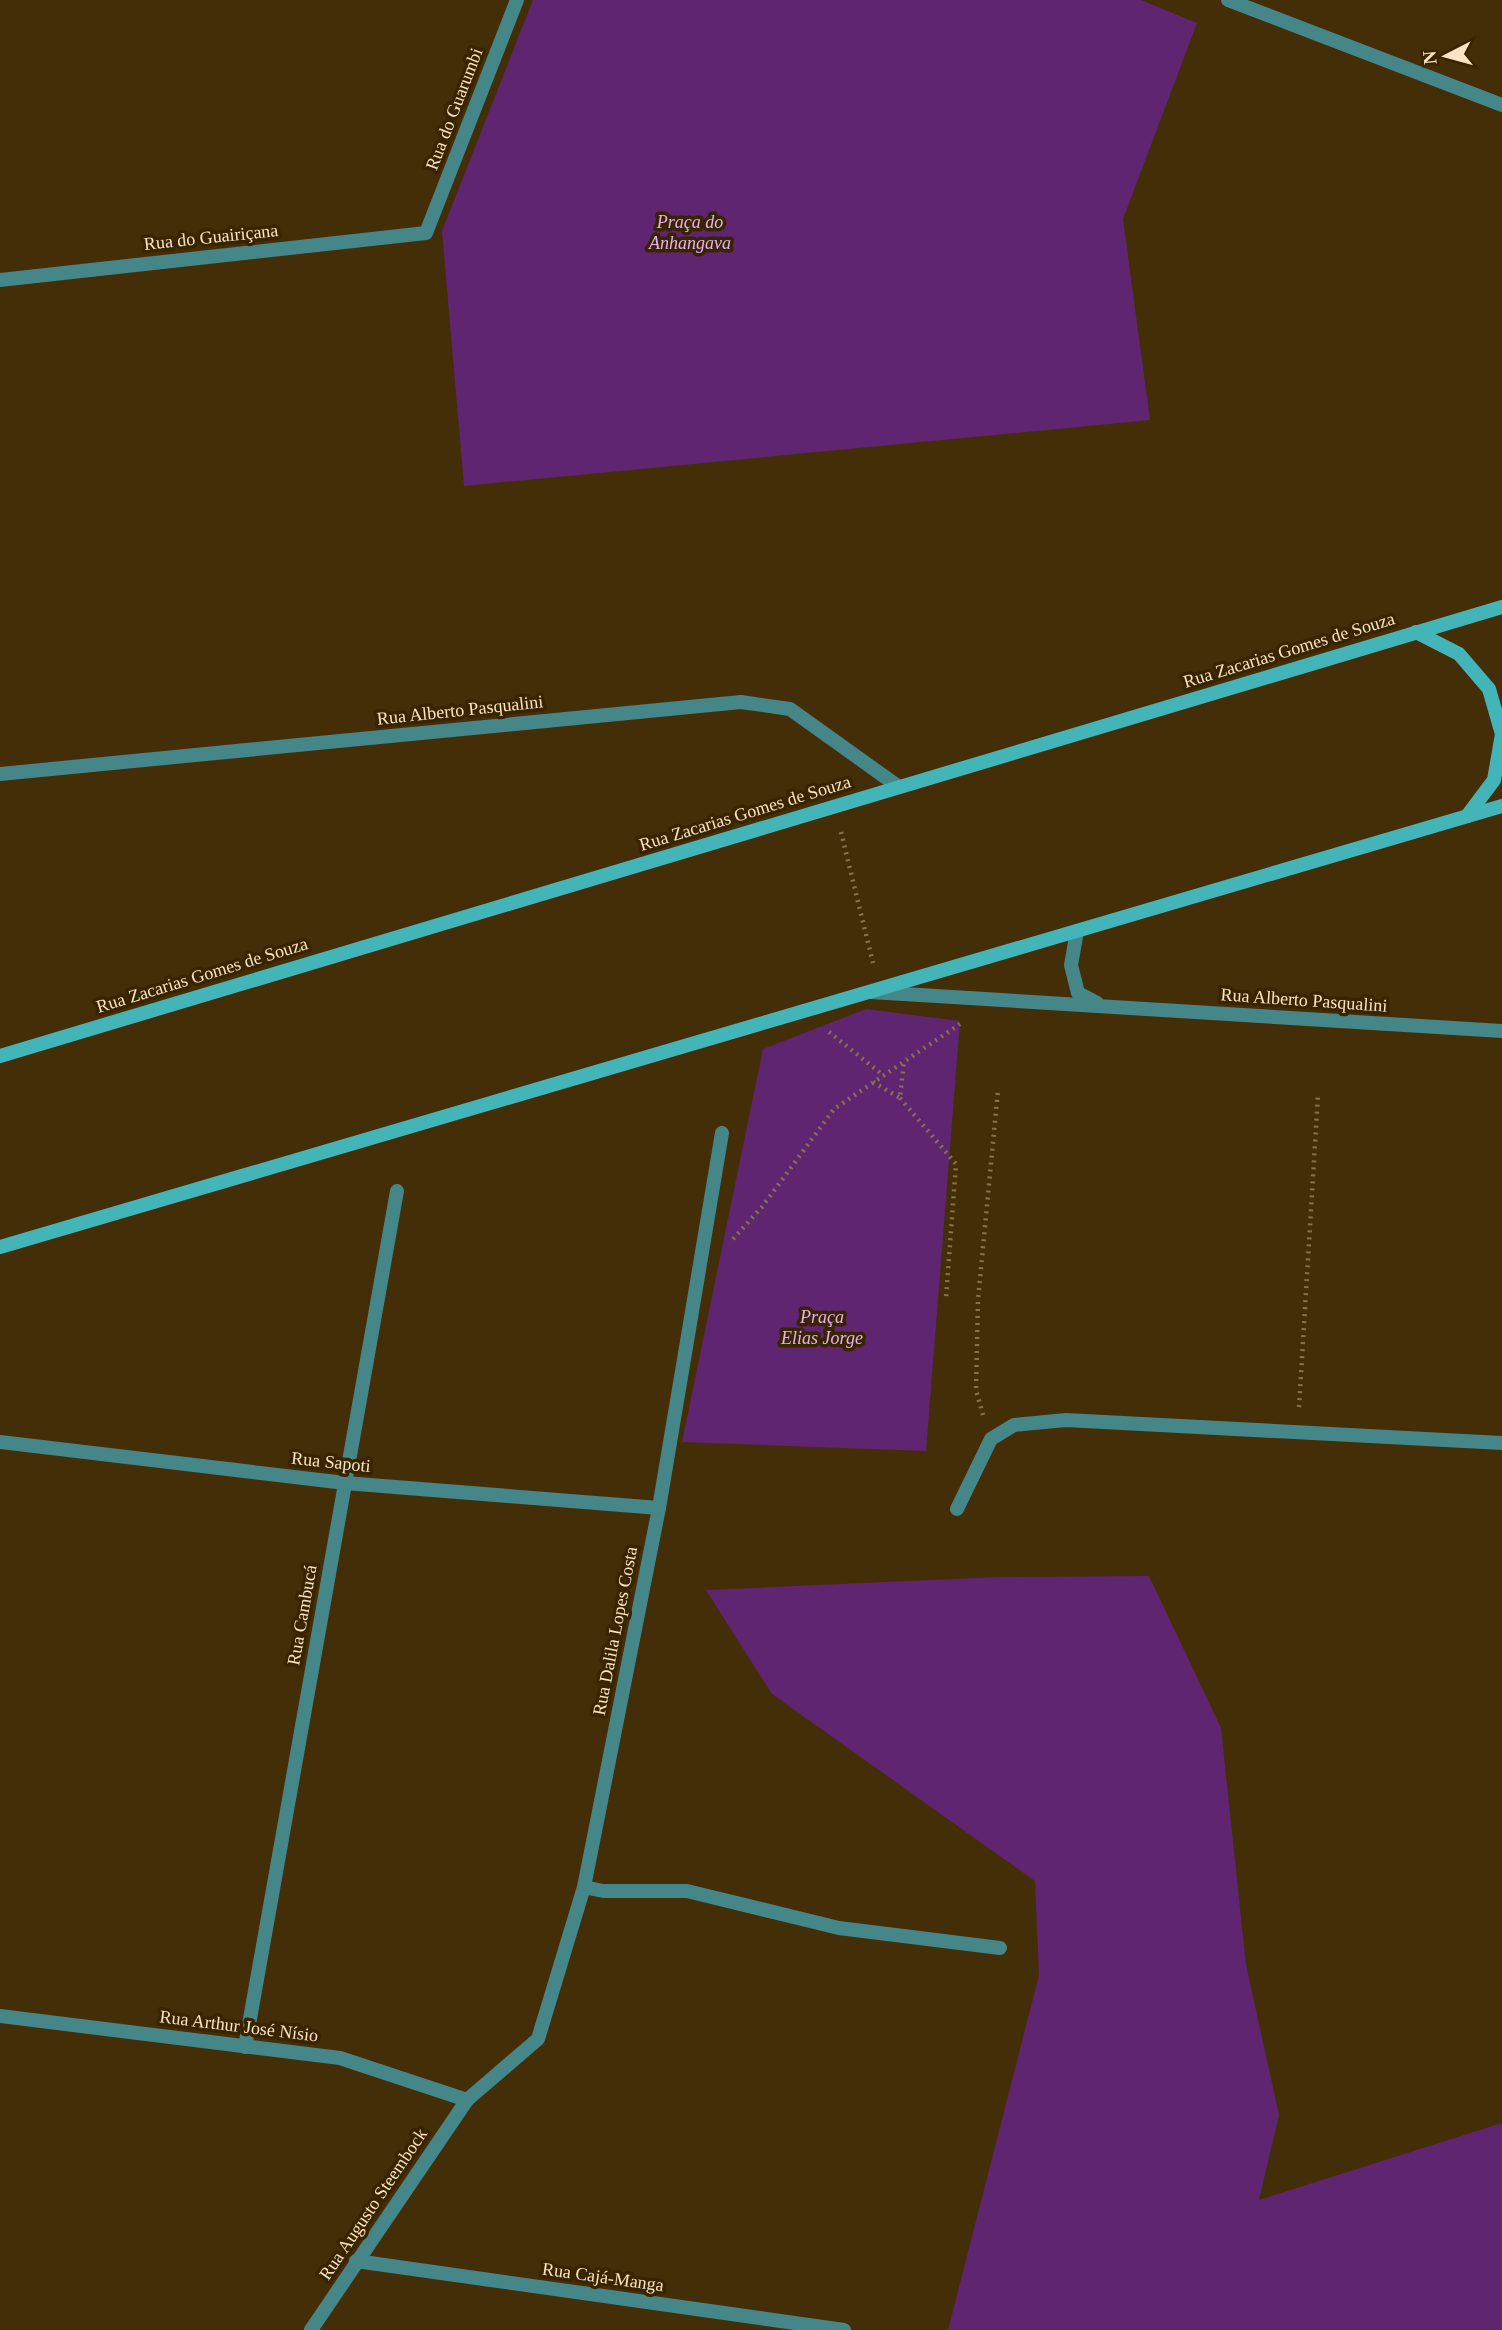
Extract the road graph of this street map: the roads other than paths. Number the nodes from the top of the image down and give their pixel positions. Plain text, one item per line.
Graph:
1 (517, 0) edge
2 (1228, 0) edge
3 (1502, 105) edge
4 (426, 233) joint
5 (0, 280) edge
6 (1502, 607) edge
7 (1416, 632) junction
8 (1502, 734) edge
9 (0, 774) edge
10 (899, 787) junction
11 (1502, 806) edge
12 (1467, 816) junction
13 (1077, 931) junction
14 (872, 990) junction
15 (1104, 1007) junction
16 (1502, 1031) edge
17 (0, 1056) edge
18 (722, 1133) dead end
19 (397, 1191) dead end
20 (0, 1247) edge
21 (0, 1442) edge
22 (1502, 1443) edge
23 (345, 1483) junction
24 (659, 1508) junction
25 (957, 1510) dead end
26 (583, 1887) junction
27 (1000, 1948) dead end
28 (0, 2016) edge
29 (245, 2046) junction
30 (467, 2100) junction
31 (356, 2261) junction
32 (311, 2330) edge
33 (844, 2330) edge

1 - 4 street, Rua do Guarumbi
2 - 3 street
4 - 5 street, Rua do Guairiçana
6 - 7 main road, Rua Zacarias Gomes de Souza
7 - 8 main road
7 - 10 main road, Rua Zacarias Gomes de Souza
8 - 12 main road
9 - 10 street, Rua Alberto Pasqualini
10 - 17 main road, Rua Zacarias Gomes de Souza
11 - 12 main road
12 - 13 main road
13 - 14 main road
13 - 15 street
14 - 15 street, Rua Alberto Pasqualini
14 - 20 main road
15 - 16 street, Rua Alberto Pasqualini
18 - 24 street, Rua Dalila Lopes Costa
19 - 23 street, Rua Cambucá
21 - 23 street, Rua Sapoti
22 - 25 street
23 - 24 street, Rua Sapoti
23 - 29 street, Rua Cambucá
24 - 26 street, Rua Dalila Lopes Costa
26 - 27 street
26 - 30 street, Rua Dalila Lopes Costa
28 - 29 street, Rua Arthur José Nísio
29 - 30 street, Rua Arthur José Nísio
30 - 31 street, Rua Augusto Steembock
31 - 32 street, Rua Augusto Steembock
31 - 33 street, Rua Cajá-Manga

